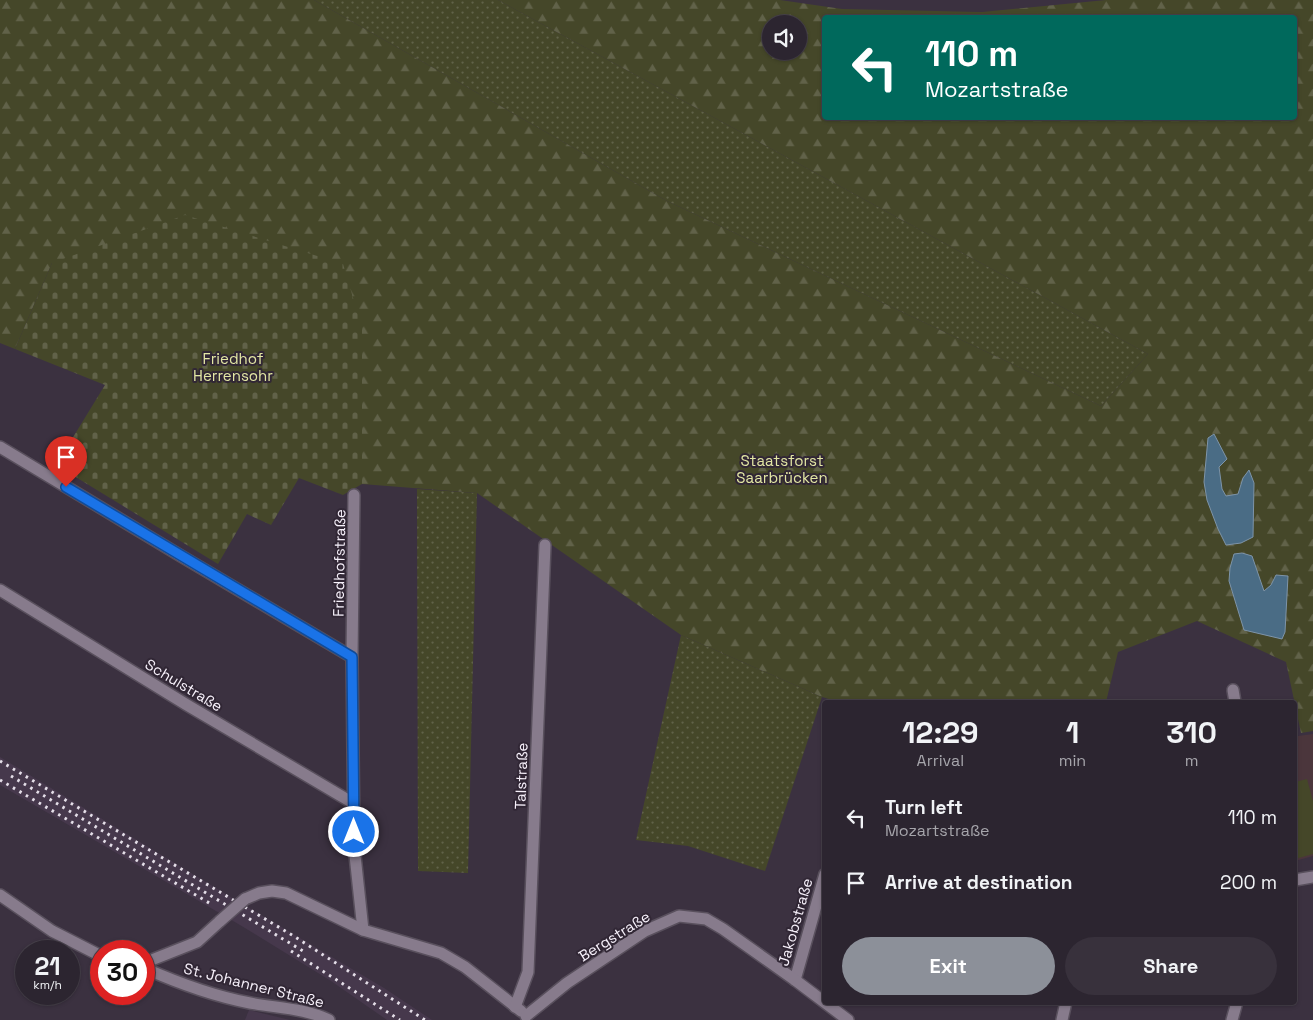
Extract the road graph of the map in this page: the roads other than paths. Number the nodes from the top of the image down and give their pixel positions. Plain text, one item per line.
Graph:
1 (0, 447) edge
2 (354, 495) dead end
3 (545, 545) dead end
4 (0, 590) edge
5 (352, 657) junction
6 (1233, 690) dead end
7 (1235, 700) edge
8 (353, 803) junction
9 (1313, 877) edge
10 (1297, 880) edge
11 (822, 885) edge
12 (0, 895) edge
13 (363, 930) junction
14 (90, 950) edge
15 (155, 959) edge
16 (155, 973) edge
17 (795, 980) junction
18 (822, 1000) edge
19 (828, 1005) edge
20 (1065, 1005) edge
21 (1235, 1005) edge
22 (515, 1006) junction
23 (529, 1018) edge
24 (329, 1020) edge
25 (848, 1020) edge
26 (1062, 1020) edge
27 (1232, 1020) edge

1 - 5 street
2 - 5 street, Friedhofstraße
3 - 22 street, Talstraße
4 - 8 street, Schulstraße
5 - 8 street, Friedhofstraße
6 - 7 street
8 - 13 street, Friedhofstraße
9 - 10 street
11 - 17 street, Jakobstraße
12 - 14 street
13 - 15 street, St. Johanner Straße, bridge
13 - 22 street
16 - 24 street, St. Johanner Straße
17 - 18 street, Bergstraße
17 - 23 street, Bergstraße
19 - 25 street, Bergstraße
20 - 26 street
21 - 27 street
22 - 23 street

